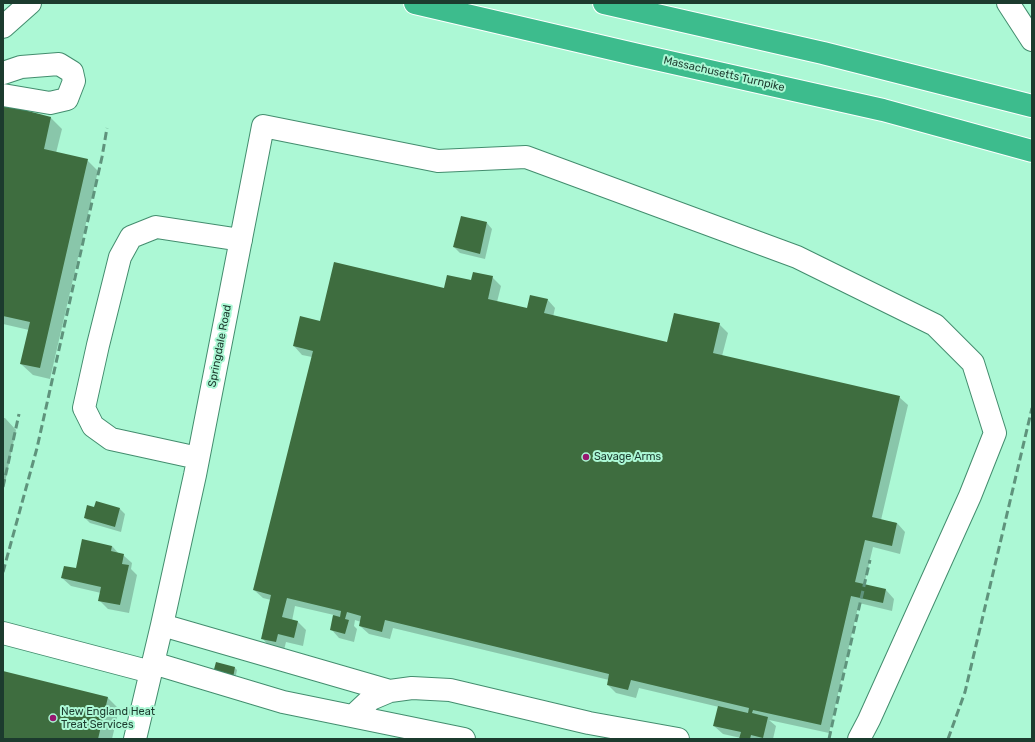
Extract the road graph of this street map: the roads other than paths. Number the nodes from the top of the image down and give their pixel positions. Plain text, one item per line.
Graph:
1 (30, 3) edge
2 (415, 3) edge
3 (604, 3) edge
4 (1010, 3) edge
5 (1032, 19) edge
6 (3, 27) edge
7 (1032, 40) edge
8 (3, 73) edge
9 (3, 94) edge
10 (1032, 106) edge
11 (1032, 151) edge
12 (241, 240) junction
13 (196, 466) junction
14 (162, 625) junction
15 (3, 633) edge
16 (152, 668) junction
17 (390, 691) junction
18 (353, 716) junction
19 (379, 730) edge
20 (135, 739) edge
21 (464, 739) edge
22 (678, 739) edge
23 (859, 739) edge

1 - 6 street
2 - 11 highway, Massachusetts Turnpike
3 - 10 highway
4 - 5 street
4 - 7 street
8 - 9 street
12 - 13 street, Springdale Road
12 - 13 street
12 - 23 street, Springdale Road
13 - 14 street, Springdale Road
14 - 16 street, Springdale Road
14 - 17 street
15 - 16 street
16 - 18 street
16 - 20 street, Springdale Road
17 - 18 street
17 - 22 street
18 - 19 street
19 - 21 street

